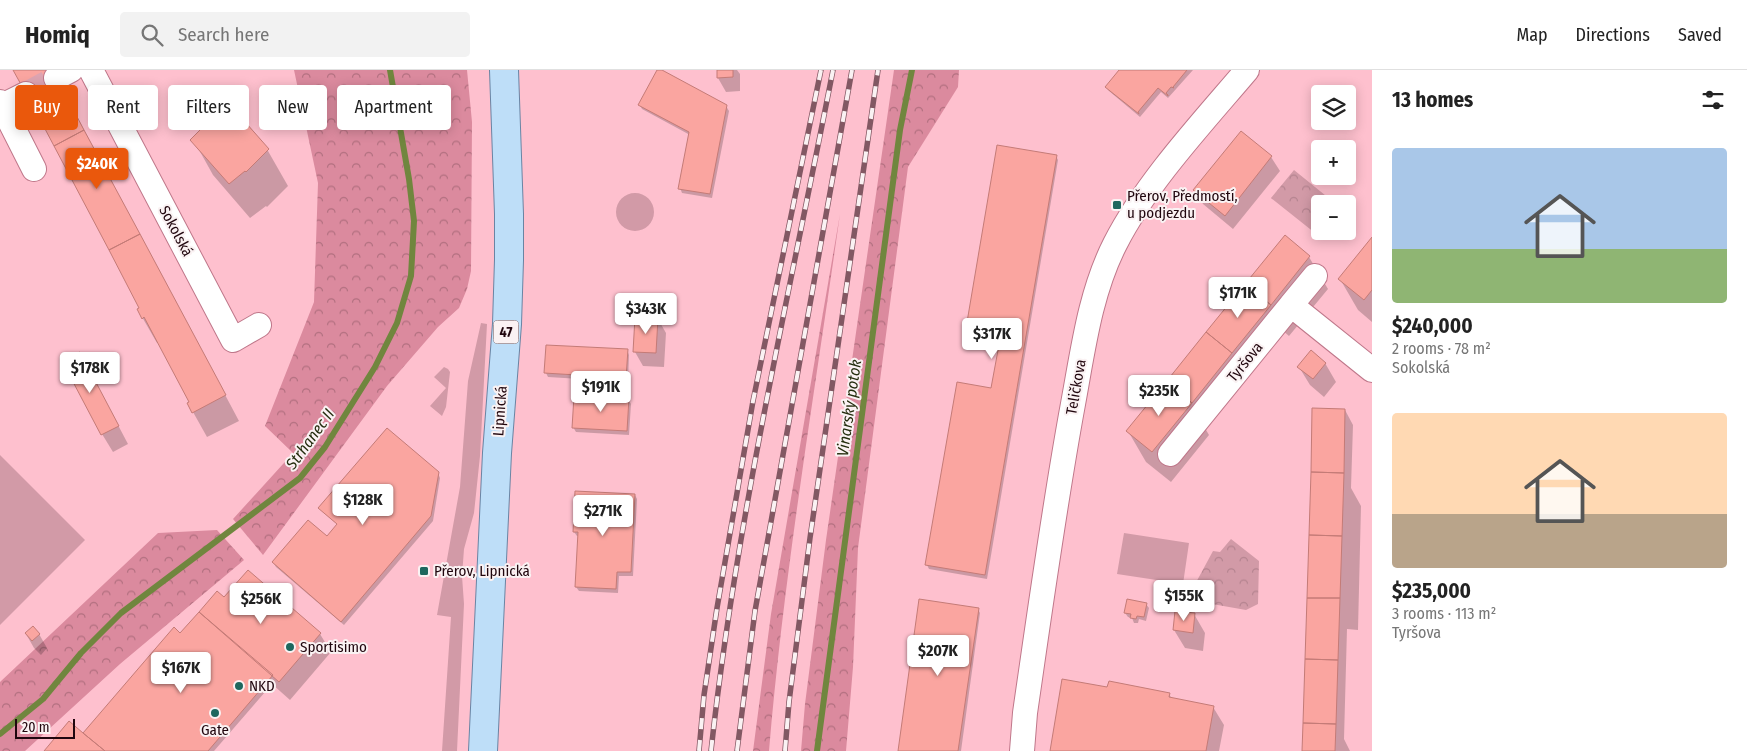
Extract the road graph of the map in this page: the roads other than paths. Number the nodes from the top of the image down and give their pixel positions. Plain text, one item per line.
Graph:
1 (91, 70) edge
2 (504, 70) edge
3 (1247, 70) edge
4 (15, 98) tunnel mouth
5 (1, 104) edge
6 (34, 169) dead end
7 (1315, 276) dead end
8 (1292, 305) junction
9 (259, 325) dead end
10 (1372, 370) edge
11 (1170, 454) dead end
12 (483, 751) edge
13 (1022, 751) edge

1 - 9 street, Sokolská
2 - 12 main road, Lipnická / 47
3 - 13 street, Teličkova
4 - 5 street
5 - 6 street
7 - 8 street, Tyršova
8 - 10 street
8 - 11 street, Tyršova

